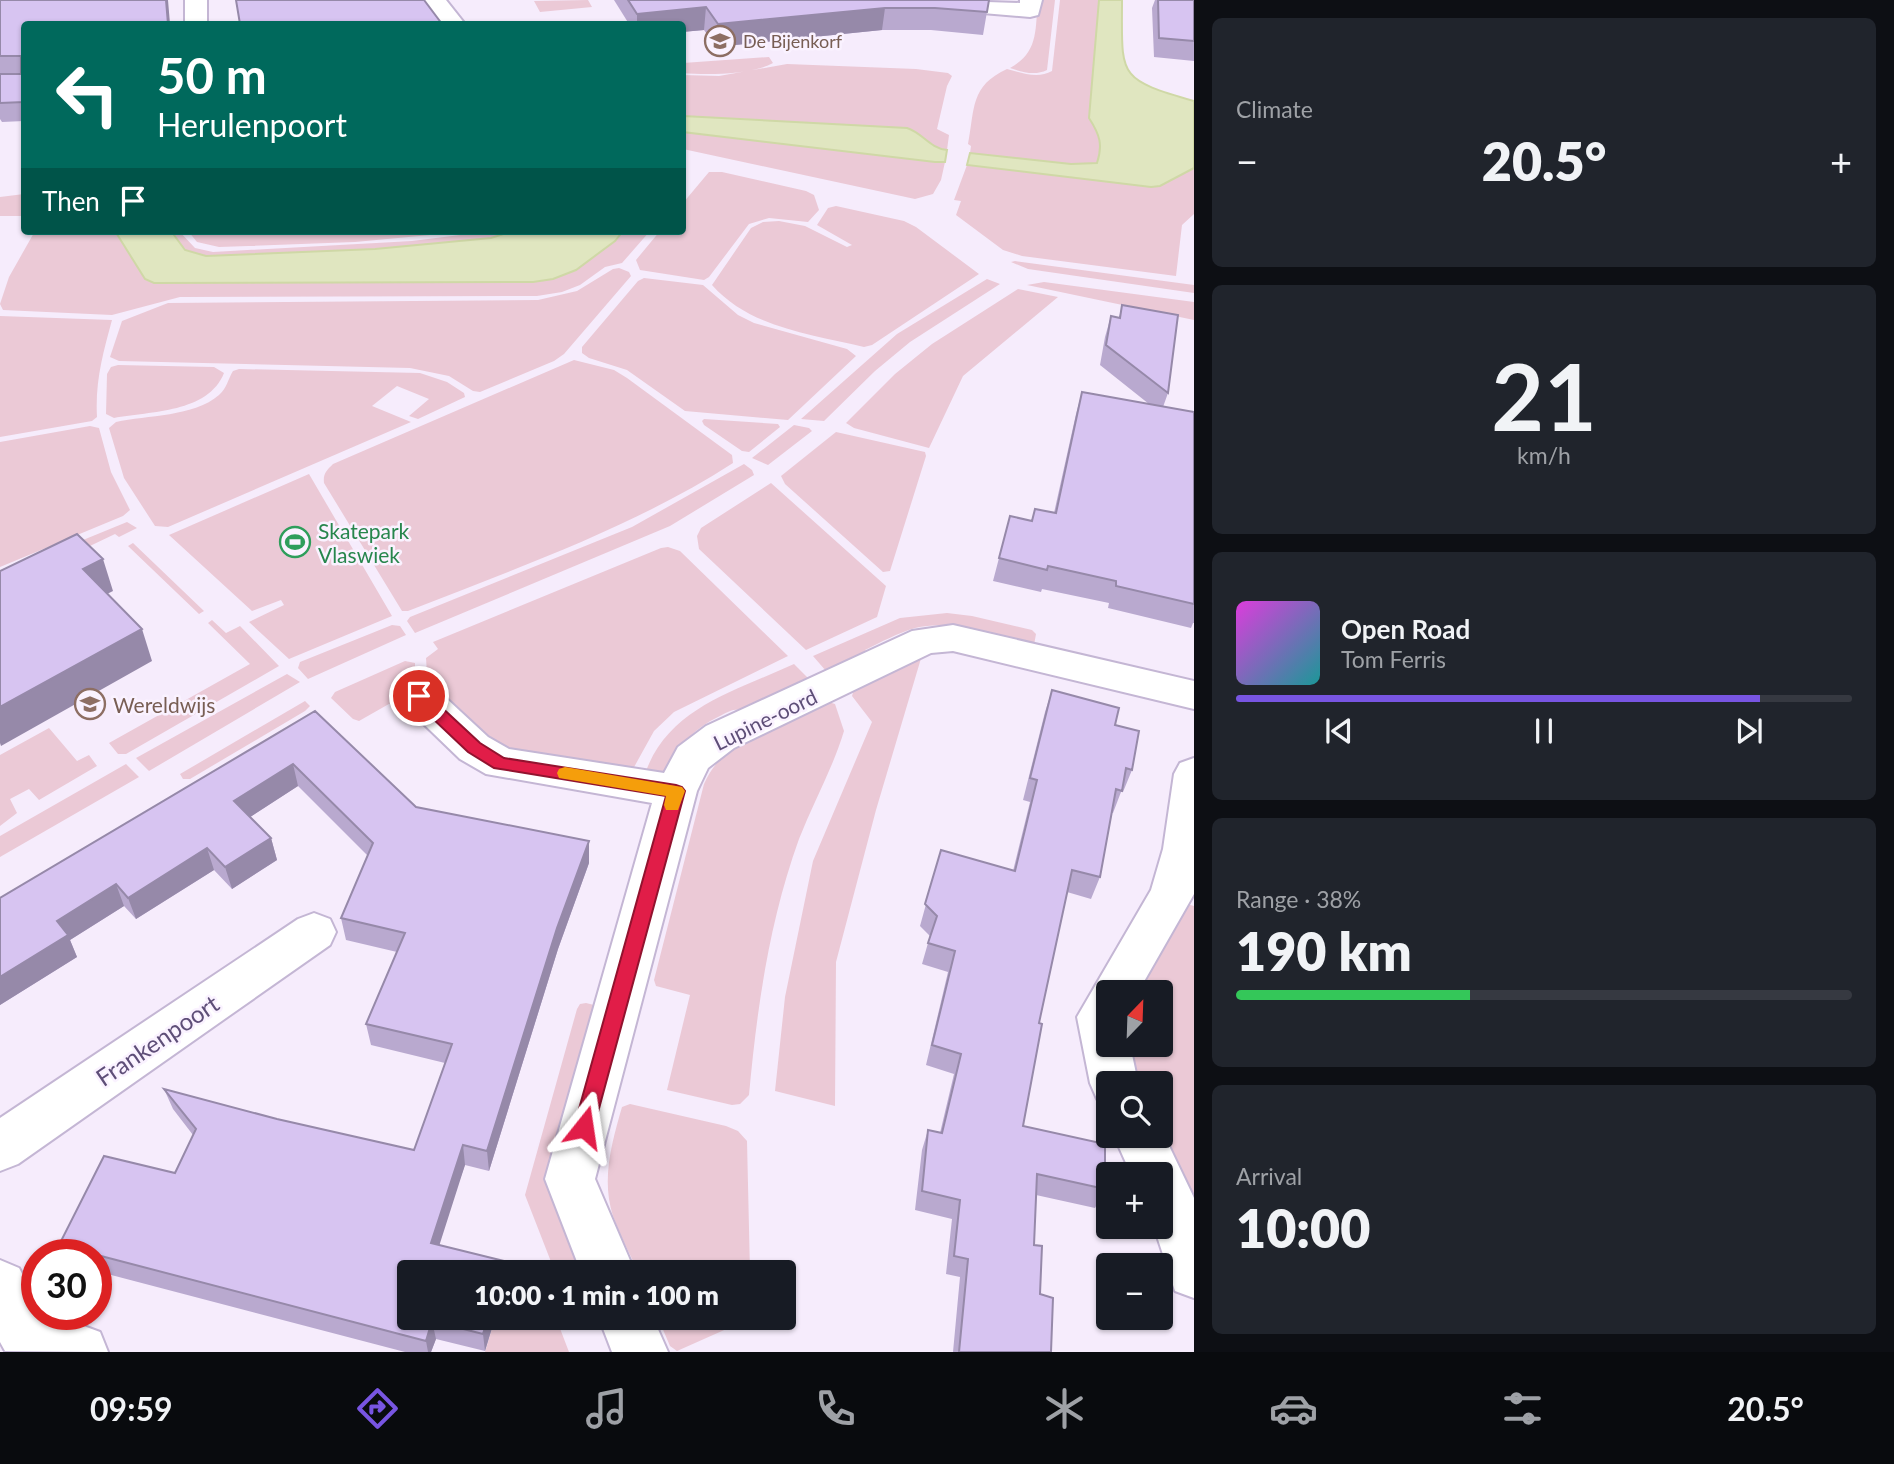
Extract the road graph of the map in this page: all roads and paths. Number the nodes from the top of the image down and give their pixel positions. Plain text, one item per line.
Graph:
1 (196, 0) edge
2 (434, 0) edge
3 (919, 2) edge
4 (1030, 5) edge
5 (196, 21) edge
6 (452, 21) edge
7 (1194, 695) edge
8 (419, 696) dead end
9 (1194, 774) edge
10 (676, 791) junction
11 (314, 932) dead end
12 (1121, 980) edge
13 (0, 1147) edge
14 (1173, 1211) edge
15 (1192, 1253) edge
16 (603, 1260) edge
17 (0, 1287) edge
18 (631, 1330) edge
19 (75, 1351) edge
20 (640, 1352) edge

1 - 5 street
2 - 6 street
3 - 4 street
7 - 10 street, Lupine-oord
8 - 10 street
9 - 12 street
10 - 16 street, Lupine-oord
11 - 13 street, Frankenpoort
14 - 15 street
17 - 19 street
18 - 20 street

